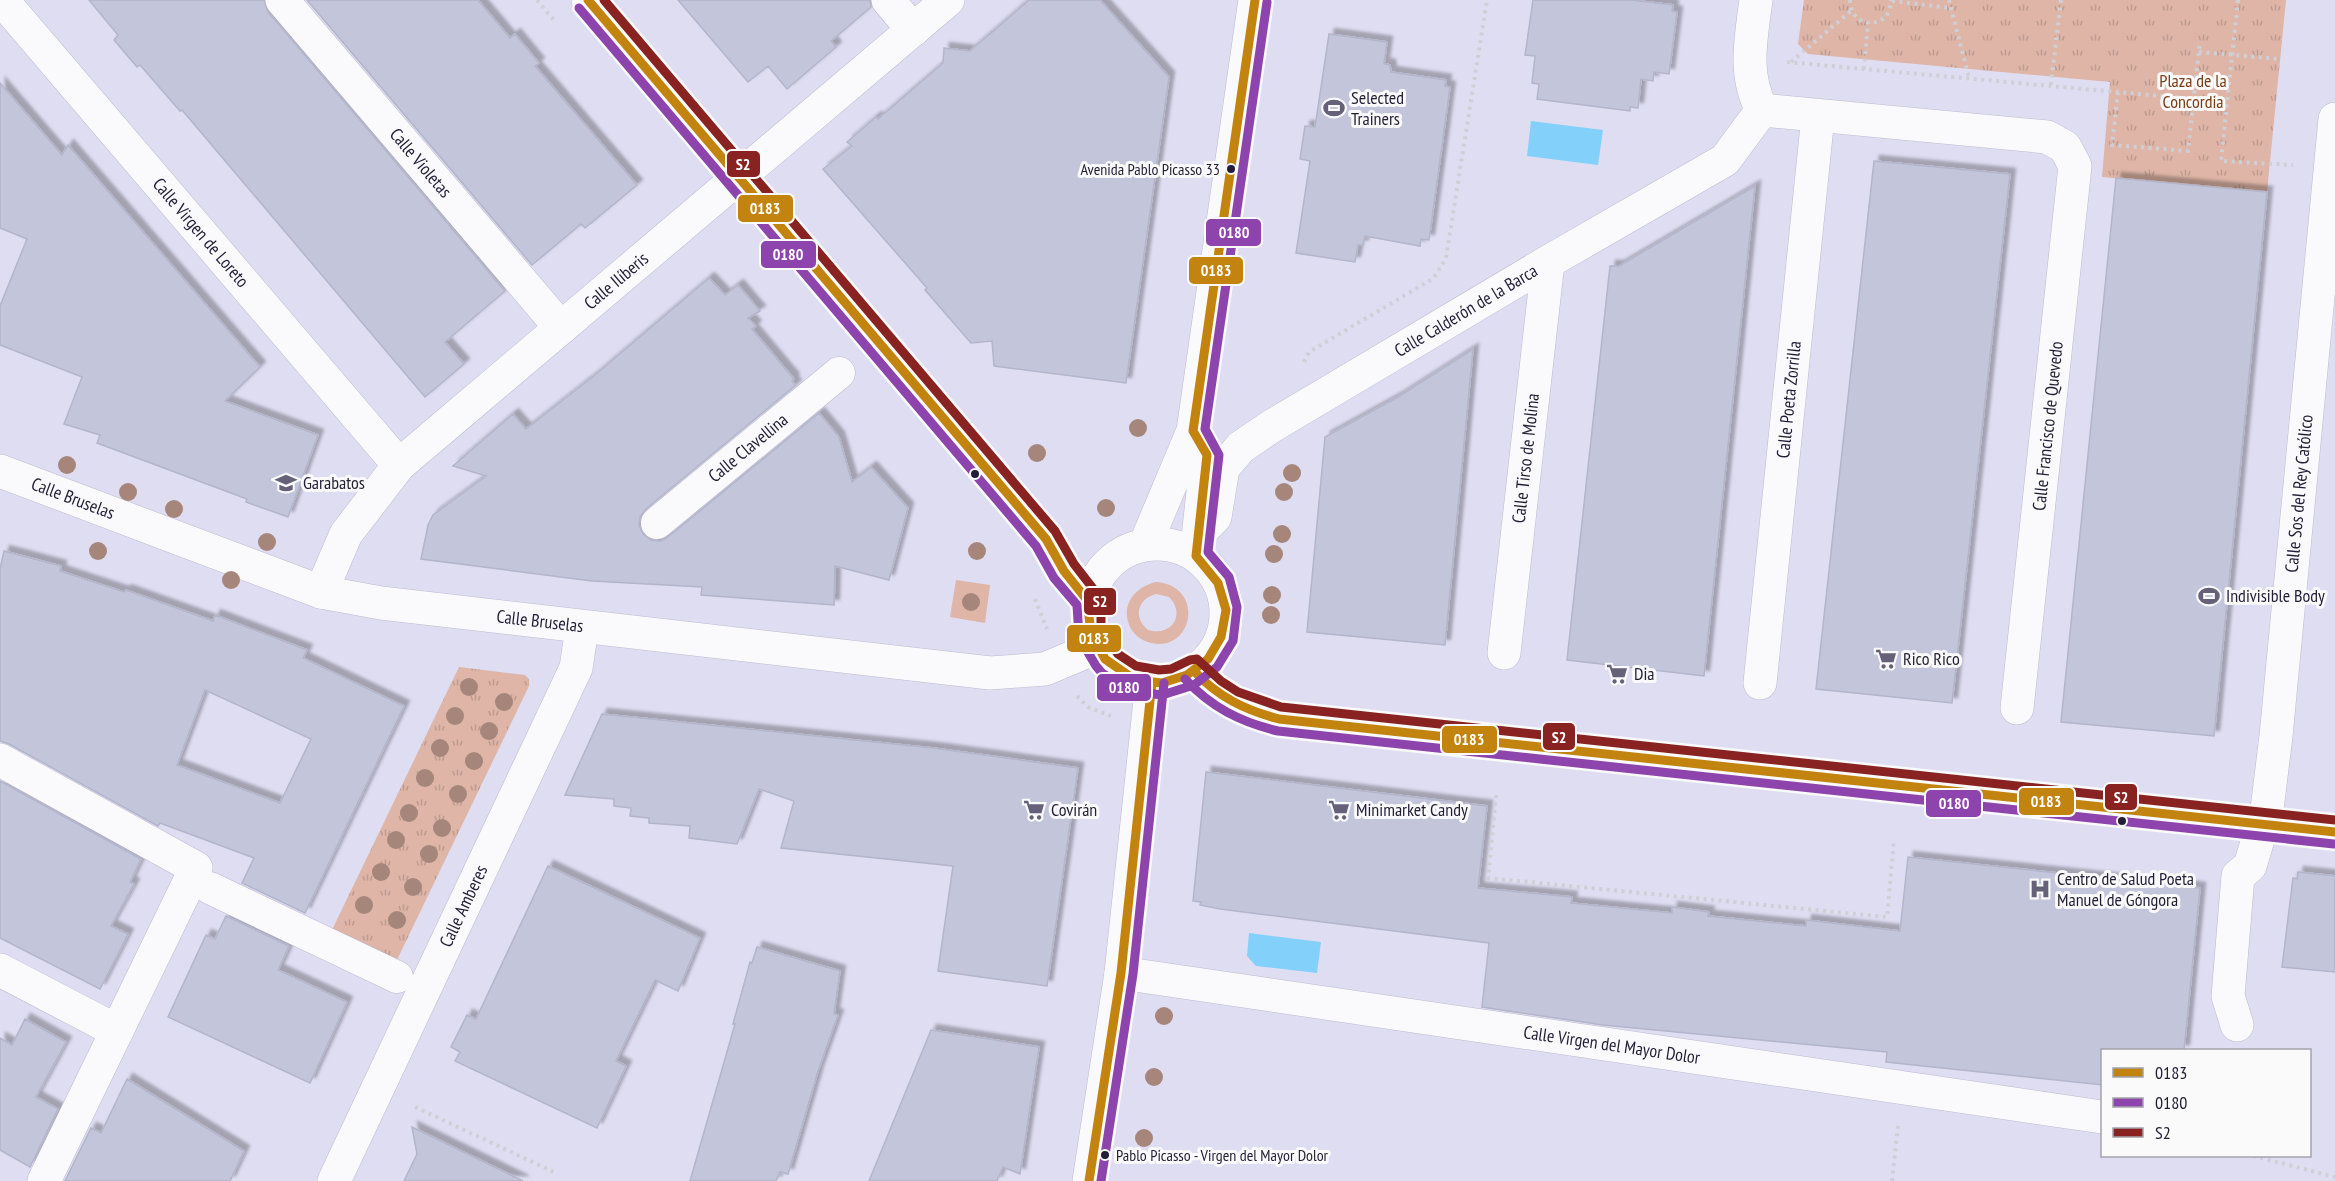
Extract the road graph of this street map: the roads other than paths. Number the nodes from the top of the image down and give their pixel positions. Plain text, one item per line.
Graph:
1 (2, 0) edge
2 (282, 0) edge
3 (588, 0) edge
4 (888, 0) edge
5 (948, 0) edge
6 (1255, 0) edge
7 (1756, 0) edge
8 (913, 30) junction
9 (1762, 110) junction
10 (1818, 116) junction
11 (2335, 119) edge
12 (740, 177) junction
13 (1548, 262) junction
14 (561, 328) junction
15 (839, 373) dead end
16 (1193, 431) junction
17 (399, 465) junction
18 (0, 471) edge
19 (657, 523) dead end
20 (1197, 544) junction
21 (1145, 545) junction
22 (321, 592) junction
23 (1089, 603) junction
24 (582, 628) junction
25 (1096, 647) junction
26 (1504, 653) dead end
27 (1194, 671) junction
28 (1152, 682) junction
29 (1760, 683) dead end
30 (2017, 708) dead end
31 (0, 760) edge
32 (2263, 824) junction
33 (2335, 832) edge
34 (210, 888) dead end
35 (0, 970) edge
36 (1120, 973) junction
37 (397, 977) dead end
38 (117, 1031) junction
39 (2236, 1038) edge
40 (2101, 1118) edge
41 (44, 1181) edge
42 (334, 1181) edge
43 (1089, 1181) edge

1 - 17 street, Calle Virgen de Loreto
2 - 14 street, Calle Violetas
3 - 12 street
4 - 8 street
5 - 8 street, Calle Ilíberis
6 - 16 street
7 - 9 street
8 - 12 street, Calle Ilíberis
9 - 10 street
9 - 13 street, Calle Calderón de la Barca
10 - 29 street, Calle Poeta Zorrilla
10 - 30 street, Calle Francisco de Quevedo
11 - 32 street, Calle Sos del Rey Católico
12 - 14 street, Calle Ilíberis
12 - 23 street
13 - 20 street, Calle Calderón de la Barca
13 - 26 street, Calle Tirso de Molina
14 - 17 street, Calle Ilíberis
15 - 19 street, Calle Clavellina
16 - 20 street
16 - 21 street
17 - 22 street, Calle Ilíberis
18 - 22 street, Calle Bruselas
20 - 21 street
20 - 27 street
21 - 23 street
22 - 24 street, Calle Bruselas
23 - 25 street
24 - 25 street, Calle Bruselas
24 - 42 street, Calle Amberes
25 - 28 street
27 - 28 street
27 - 32 street
28 - 36 street
31 - 38 street
32 - 33 street
32 - 39 street, Calle Sos del Rey Católico
34 - 37 street
35 - 38 street
36 - 40 street, Calle Virgen del Mayor Dolor
36 - 43 street
38 - 41 street

